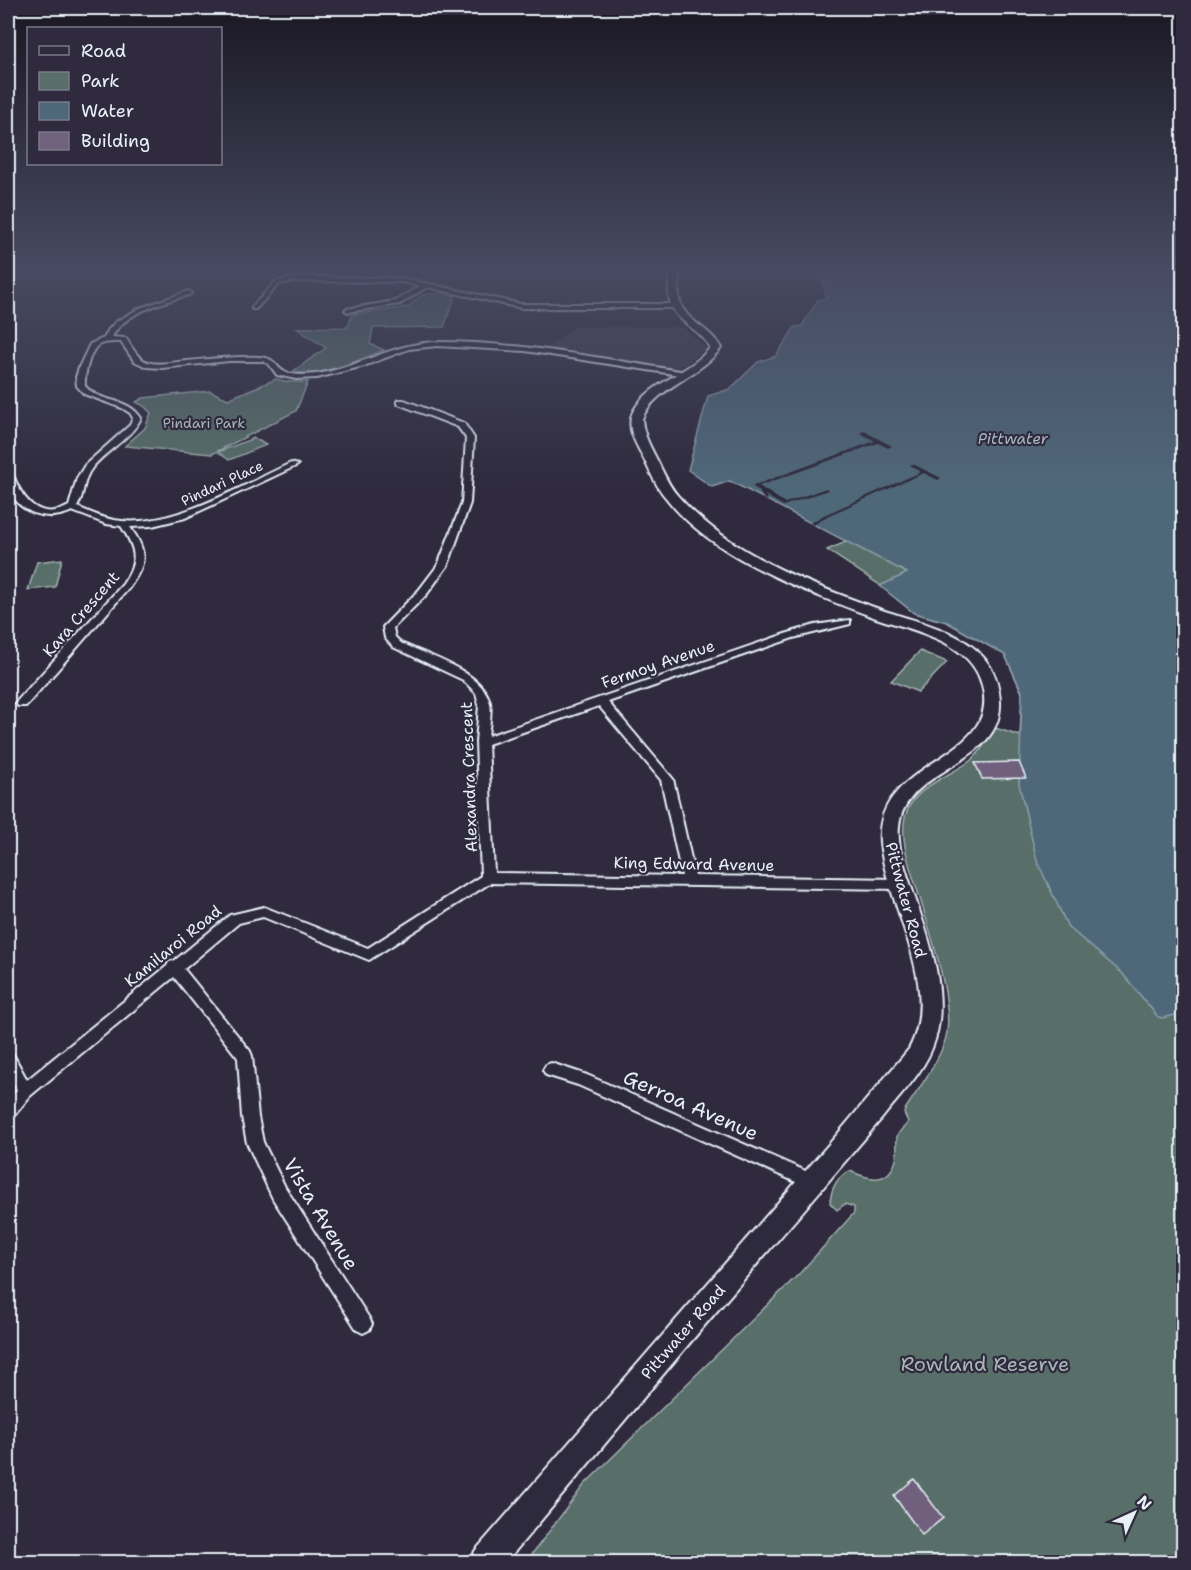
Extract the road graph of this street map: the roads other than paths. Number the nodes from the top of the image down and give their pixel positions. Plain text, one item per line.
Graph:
1 (102, 341) edge
2 (124, 341) edge
3 (713, 341) edge
4 (686, 374) junction
5 (401, 402) dead end
6 (294, 465) dead end
7 (8, 472) edge
8 (71, 508) junction
9 (124, 524) junction
10 (846, 622) dead end
11 (601, 701) junction
12 (22, 703) dead end
13 (482, 742) junction
14 (488, 878) junction
15 (688, 880) junction
16 (900, 884) junction
17 (174, 966) junction
18 (8, 1059) edge
19 (551, 1070) dead end
20 (25, 1091) junction
21 (8, 1112) edge
22 (813, 1182) junction
23 (363, 1324) dead end
24 (486, 1563) edge

1 - 8 street
2 - 4 street
3 - 4 main road, Pittwater Road
4 - 16 main road, Pittwater Road
5 - 13 street, Alexandra Crescent
6 - 9 street, Pindari Place
7 - 8 street
8 - 9 street
9 - 12 street, Kara Crescent
10 - 11 street, Fermoy Avenue
11 - 13 street, Fermoy Avenue
11 - 15 street
13 - 14 street, Alexandra Crescent
14 - 15 street, King Edward Avenue
14 - 17 street, Kamilaroi Road
15 - 16 street, King Edward Avenue
16 - 22 main road, Pittwater Road
17 - 20 street, Kamilaroi Road
17 - 23 street, Vista Avenue
18 - 20 street
19 - 22 street, Gerroa Avenue
20 - 21 street, Kamilaroi Road
22 - 24 main road, Pittwater Road

